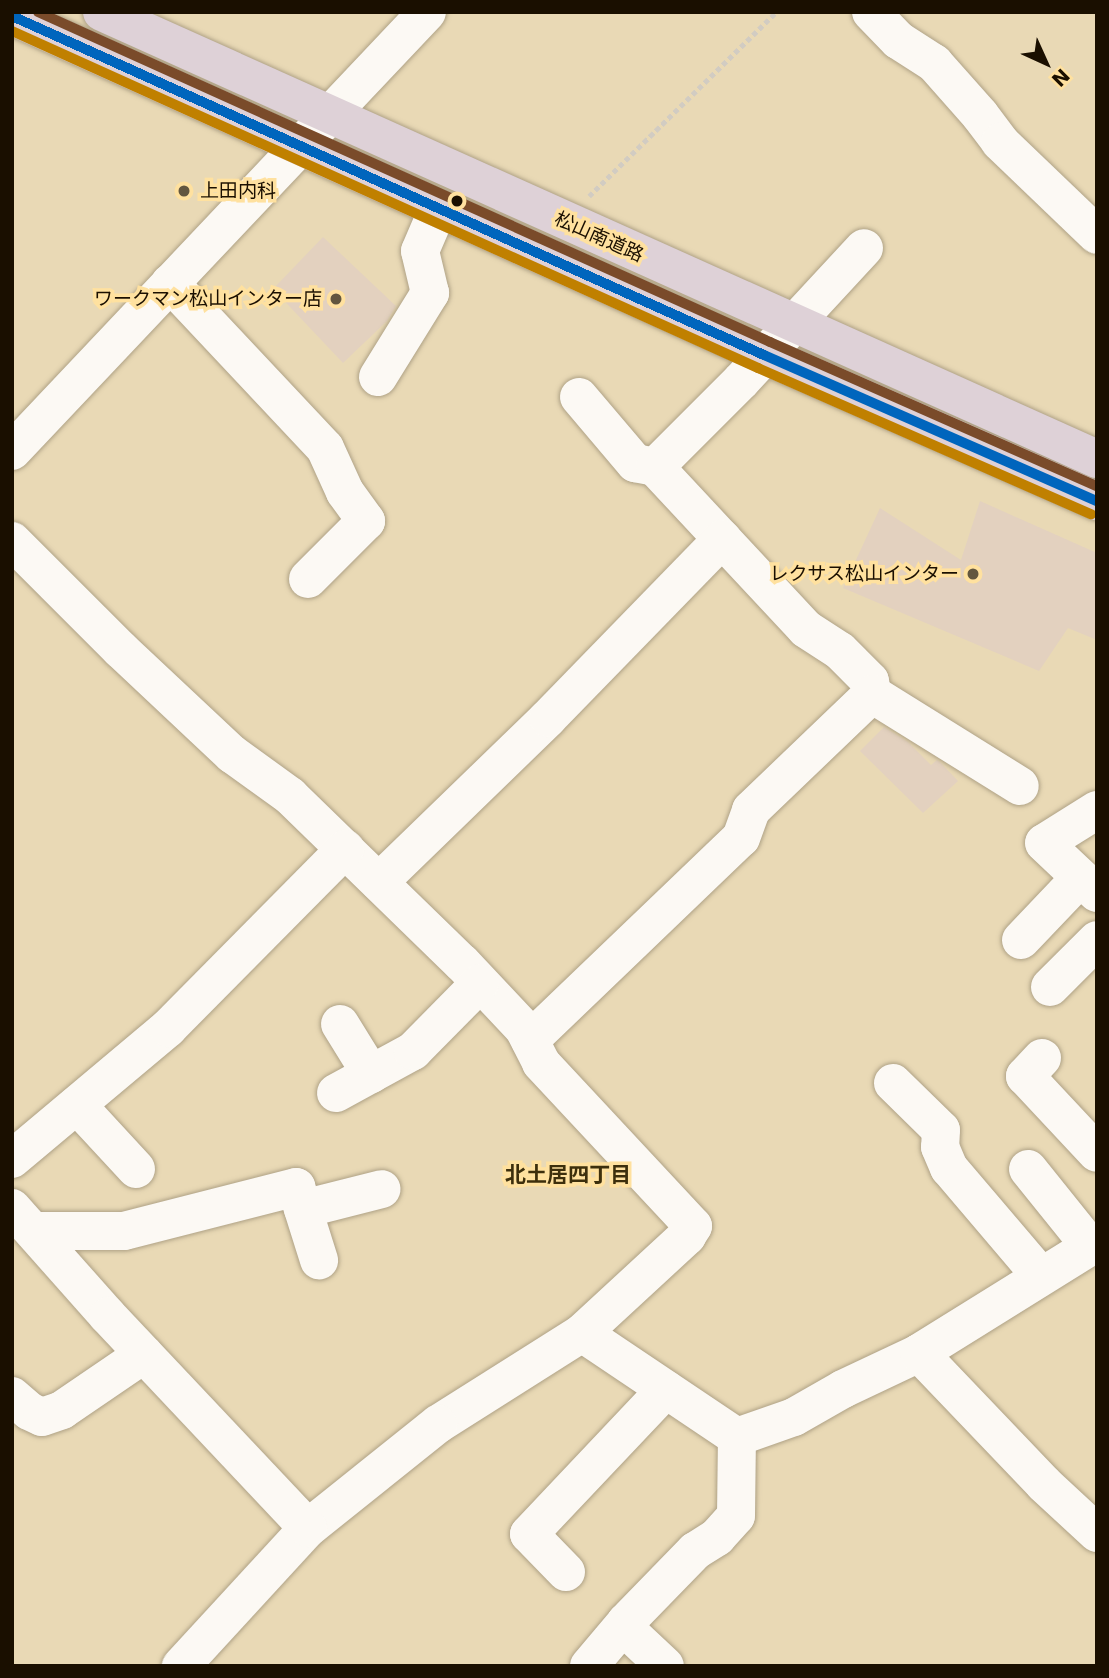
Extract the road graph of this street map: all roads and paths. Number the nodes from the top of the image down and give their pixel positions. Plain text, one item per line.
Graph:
1 (102, 12) edge
2 (427, 12) edge
3 (776, 12) edge
4 (871, 12) edge
5 (12, 16) edge
6 (328, 114) junction
7 (298, 146) junction
8 (438, 209) junction
9 (574, 227) junction
10 (1097, 235) edge
11 (864, 248) dead end
12 (170, 283) junction
13 (795, 321) junction
14 (764, 355) junction
15 (378, 377) dead end
16 (579, 397) dead end
17 (12, 451) edge
18 (1097, 459) edge
19 (655, 467) junction
20 (1097, 501) edge
21 (722, 539) junction
22 (12, 541) edge
23 (308, 579) dead end
24 (872, 694) junction
25 (1020, 786) dead end
26 (1097, 810) edge
27 (345, 849) junction
28 (379, 882) junction
29 (1088, 886) edge
30 (1021, 940) dead end
31 (1097, 940) edge
32 (480, 983) junction
33 (1050, 987) dead end
34 (340, 1024) dead end
35 (530, 1040) junction
36 (1042, 1058) dead end
37 (371, 1074) junction
38 (893, 1083) dead end
39 (336, 1093) dead end
40 (76, 1105) junction
41 (1097, 1153) edge
42 (12, 1159) edge
43 (136, 1169) dead end
44 (1028, 1169) dead end
45 (382, 1189) dead end
46 (303, 1209) junction
47 (23, 1220) edge
48 (1093, 1244) edge
49 (319, 1261) dead end
50 (1040, 1275) junction
51 (582, 1333) junction
52 (919, 1353) junction
53 (144, 1354) junction
54 (666, 1389) junction
55 (12, 1396) edge
56 (737, 1437) junction
57 (308, 1528) junction
58 (1097, 1533) edge
59 (566, 1572) dead end
60 (626, 1622) junction
61 (181, 1666) edge
62 (589, 1666) edge
63 (665, 1666) edge

1 - 6 highway, 松山南道路
2 - 6 street
3 - 9 path
4 - 10 street
5 - 7 highway, 松山南道路
6 - 7 street
6 - 9 highway, 松山南道路
7 - 8 highway, 松山南道路
7 - 12 street
8 - 14 highway, 松山南道路
8 - 15 street
9 - 13 highway, 松山南道路
11 - 13 street
12 - 17 street
12 - 23 street
13 - 14 street
13 - 18 highway, 松山南道路
14 - 19 street
14 - 20 highway, 松山南道路
16 - 19 street
19 - 21 street
21 - 24 street
21 - 28 street
22 - 27 street
24 - 25 street
24 - 35 street
26 - 29 street
27 - 28 street
27 - 40 street
28 - 32 street
29 - 30 street
31 - 33 street
32 - 35 street
32 - 37 street
34 - 37 street
35 - 51 street
36 - 41 street
37 - 39 street
38 - 50 street
40 - 42 street
40 - 43 street
44 - 48 street
45 - 46 street
46 - 47 street
46 - 49 street
47 - 53 street
48 - 50 street
50 - 52 street
51 - 54 street
51 - 57 street
52 - 56 street
52 - 58 street
53 - 55 street
53 - 57 street
54 - 56 street
54 - 59 street
56 - 60 street
57 - 61 street
60 - 62 street
60 - 63 street

